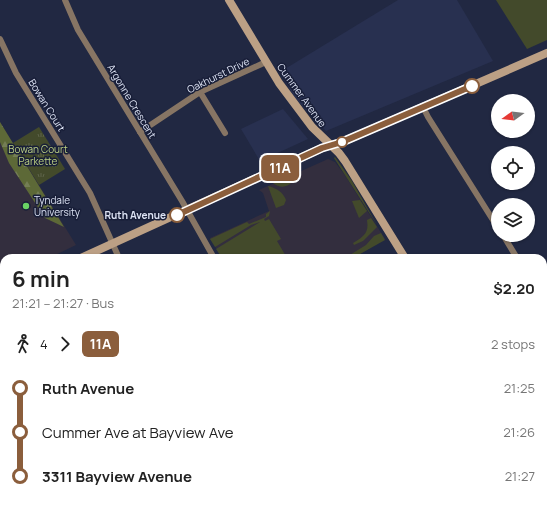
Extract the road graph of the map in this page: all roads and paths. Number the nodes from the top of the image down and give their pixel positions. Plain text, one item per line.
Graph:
1 (65, 0) edge
2 (229, 0) edge
3 (0, 39) edge
4 (547, 53) edge
5 (266, 62) junction
6 (200, 92) junction
7 (423, 107) junction
8 (140, 132) junction
9 (225, 133) dead end
10 (330, 145) junction
11 (187, 210) junction
12 (491, 217) edge
13 (507, 242) edge
14 (112, 244) junction
15 (90, 254) edge
16 (117, 254) edge
17 (212, 254) edge
18 (403, 254) edge
19 (515, 254) edge

1 - 8 street, Argonne Crescent
2 - 5 main road, Cummer Avenue
3 - 14 street, Bowan Court
4 - 7 main road
5 - 6 street, Oakhurst Drive
5 - 10 main road, Cummer Avenue
6 - 8 street, Oakhurst Drive
6 - 9 street
7 - 10 main road
7 - 12 street
8 - 11 street, Argonne Crescent
10 - 11 main road
10 - 18 main road, Cummer Avenue
11 - 14 main road
11 - 17 street
13 - 19 street
14 - 15 main road
14 - 16 street, Bowan Court

